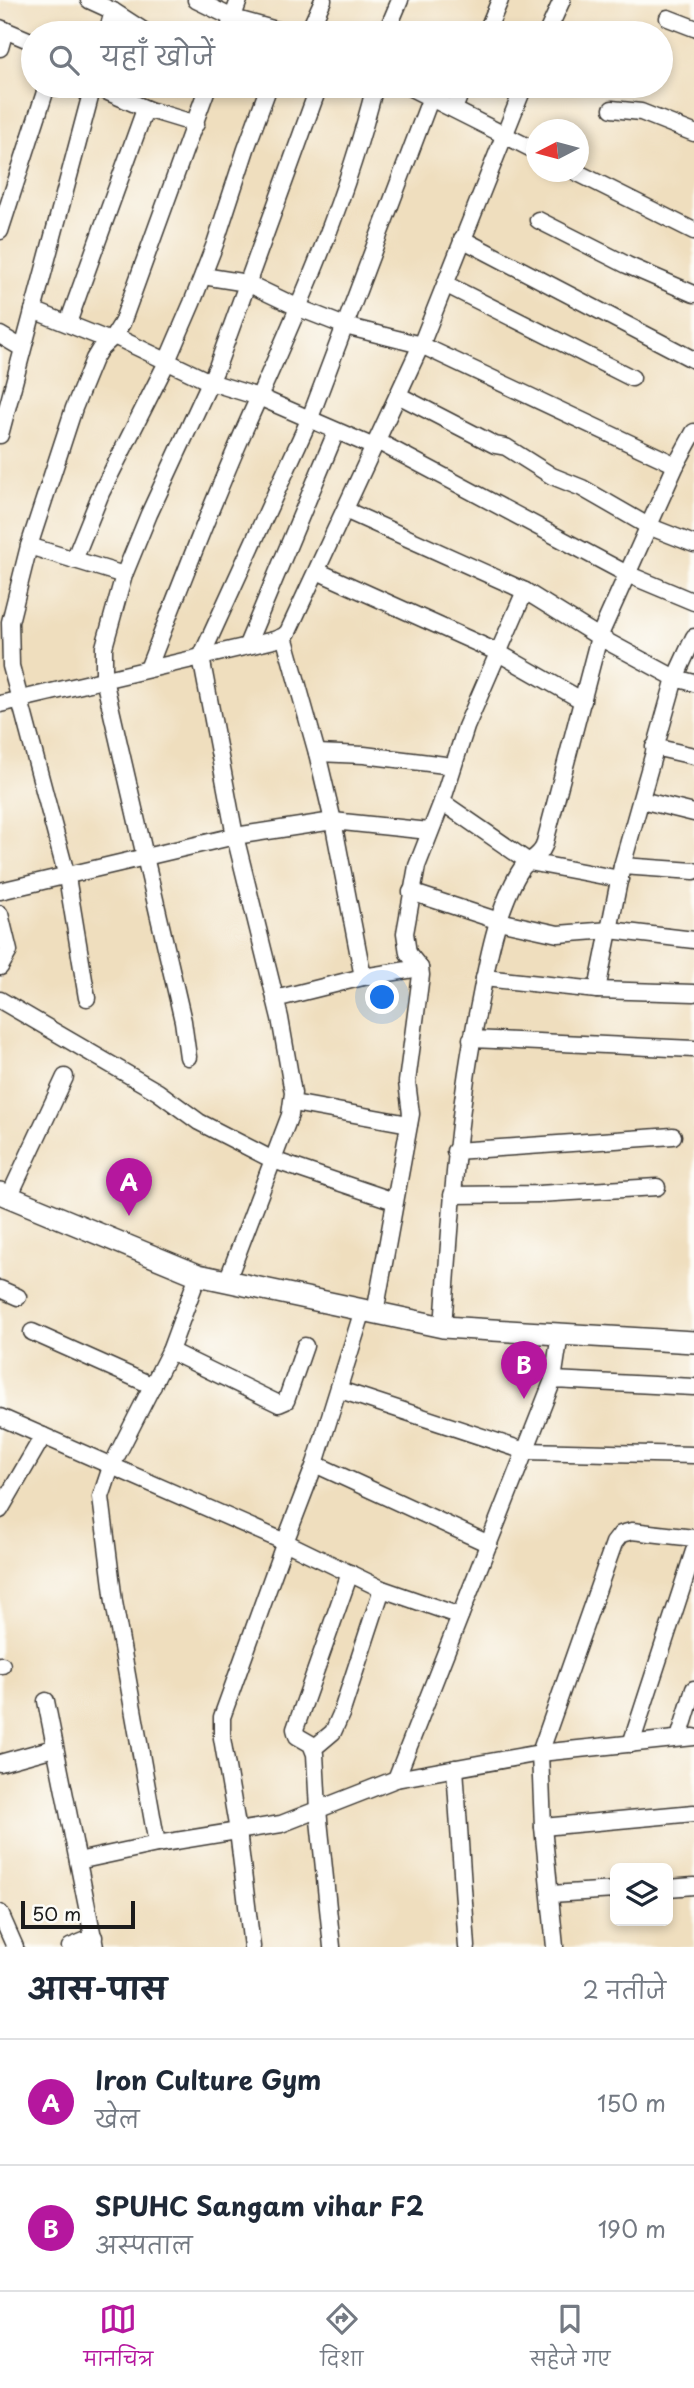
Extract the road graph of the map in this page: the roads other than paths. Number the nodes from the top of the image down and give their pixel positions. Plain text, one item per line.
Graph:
1 (89, 0) edge
2 (196, 0) edge
3 (239, 0) edge
4 (323, 0) edge
5 (400, 0) edge
6 (500, 0) edge
7 (562, 0) edge
8 (113, 10) junction
9 (668, 18) dead end
10 (110, 21) edge
11 (129, 21) edge
12 (223, 21) edge
13 (232, 21) edge
14 (313, 21) edge
15 (391, 21) edge
16 (491, 21) edge
17 (552, 21) edge
18 (694, 28) edge
19 (3, 29) edge
20 (21, 37) edge
21 (0, 48) edge
22 (43, 98) edge
23 (90, 98) edge
24 (121, 98) edge
25 (204, 98) edge
26 (266, 98) edge
27 (315, 98) edge
28 (372, 98) edge
29 (431, 98) edge
30 (433, 98) edge
31 (458, 98) edge
32 (519, 98) edge
33 (454, 108) junction
34 (612, 109) dead end
35 (149, 110) junction
36 (196, 124) junction
37 (694, 133) edge
38 (503, 135) junction
39 (526, 146) edge
40 (589, 178) edge
41 (538, 220) dead end
42 (694, 231) edge
43 (0, 232) edge
44 (462, 239) junction
45 (203, 276) junction
46 (247, 283) junction
47 (447, 285) junction
48 (694, 294) edge
49 (299, 308) junction
50 (33, 310) junction
51 (68, 323) junction
52 (345, 326) junction
53 (0, 335) edge
54 (111, 338) junction
55 (421, 345) junction
56 (22, 348) junction
57 (694, 360) edge
58 (167, 362) junction
59 (632, 377) dead end
60 (210, 382) junction
61 (398, 395) junction
62 (259, 397) junction
63 (310, 418) junction
64 (337, 432) junction
65 (694, 432) edge
66 (0, 435) edge
67 (375, 444) junction
68 (676, 465) junction
69 (345, 510) junction
70 (649, 526) junction
71 (694, 544) edge
72 (29, 546) junction
73 (74, 560) junction
74 (317, 571) junction
75 (627, 574) junction
76 (124, 575) junction
77 (525, 591) junction
78 (694, 602) edge
79 (284, 636) junction
80 (599, 637) junction
81 (694, 637) edge
82 (4, 640) edge
83 (247, 645) junction
84 (497, 652) junction
85 (201, 657) junction
86 (148, 669) junction
87 (675, 678) junction
88 (104, 679) junction
89 (694, 683) edge
90 (20, 700) junction
91 (583, 701) junction
92 (0, 704) edge
93 (654, 747) junction
94 (317, 753) junction
95 (694, 756) edge
96 (453, 766) junction
97 (641, 800) junction
98 (442, 802) junction
99 (694, 813) edge
100 (333, 821) junction
101 (429, 831) junction
102 (235, 836) junction
103 (146, 857) junction
104 (529, 862) junction
105 (694, 871) edge
106 (621, 873) junction
107 (67, 877) junction
108 (0, 891) edge
109 (411, 892) junction
110 (0, 914) edge
111 (499, 921) junction
112 (610, 930) junction
113 (694, 940) edge
114 (0, 967) edge
115 (420, 968) junction
116 (363, 977) junction
117 (484, 978) junction
118 (597, 990) junction
119 (694, 993) edge
120 (87, 998) dead end
121 (275, 999) junction
122 (0, 1000) edge
123 (471, 1039) junction
124 (694, 1049) edge
125 (188, 1057) dead end
126 (65, 1077) dead end
127 (293, 1103) junction
128 (409, 1124) junction
129 (673, 1136) dead end
130 (455, 1151) junction
131 (273, 1160) junction
132 (657, 1187) dead end
133 (5, 1195) edge
134 (452, 1195) junction
135 (394, 1201) junction
136 (198, 1275) junction
137 (227, 1281) junction
138 (0, 1289) edge
139 (18, 1297) dead end
140 (369, 1311) junction
141 (443, 1327) junction
142 (32, 1332) dead end
143 (560, 1334) junction
144 (694, 1342) edge
145 (305, 1346) dead end
146 (170, 1351) junction
147 (553, 1380) junction
148 (153, 1385) junction
149 (694, 1388) edge
150 (340, 1390) junction
151 (0, 1417) edge
152 (43, 1436) junction
153 (524, 1451) junction
154 (694, 1455) edge
155 (315, 1464) junction
156 (111, 1467) junction
157 (0, 1510) edge
158 (694, 1538) edge
159 (285, 1542) junction
160 (489, 1544) junction
161 (694, 1551) edge
162 (350, 1573) junction
163 (382, 1589) junction
164 (460, 1616) junction
165 (694, 1689) edge
166 (46, 1701) dead end
167 (686, 1737) edge
168 (631, 1744) junction
169 (54, 1748) junction
170 (314, 1748) junction
171 (540, 1753) junction
172 (0, 1763) edge
173 (455, 1769) junction
174 (396, 1779) junction
175 (318, 1810) junction
176 (694, 1813) edge
177 (543, 1827) junction
178 (238, 1831) junction
179 (157, 1844) junction
180 (78, 1861) junction
181 (694, 1886) edge
182 (673, 1888) edge
183 (610, 1890) edge
184 (551, 1894) junction
185 (0, 1913) edge
186 (95, 1942) edge
187 (15, 1947) edge
188 (70, 1947) edge
189 (252, 1947) edge
190 (332, 1947) edge
191 (467, 1947) edge
192 (555, 1947) edge

1 - 8 street
2 - 12 street
3 - 13 street
4 - 14 street
5 - 15 street
6 - 16 street
7 - 17 street
8 - 10 street
8 - 11 street
9 - 18 street
19 - 20 street
19 - 21 street
22 - 43 street
23 - 50 street
24 - 35 street
25 - 36 street
26 - 45 street
27 - 46 street
28 - 49 street
29 - 52 street
30 - 33 street
31 - 33 street
32 - 38 street
33 - 38 street
34 - 37 street
35 - 36 street
35 - 51 street
36 - 54 street
38 - 39 street
38 - 44 street
40 - 42 street
41 - 48 street
44 - 47 street
44 - 57 street
45 - 46 street
45 - 58 street
46 - 49 street
46 - 60 street
47 - 55 street
47 - 59 street
49 - 52 street
49 - 62 street
50 - 51 street
50 - 56 street
51 - 54 street
52 - 55 street
52 - 63 street
53 - 56 street
54 - 58 street
54 - 72 street
55 - 61 street
55 - 68 street
56 - 66 street
58 - 60 street
58 - 73 street
60 - 62 street
60 - 76 street
61 - 67 street
61 - 70 street
62 - 63 street
62 - 86 street
63 - 64 street
63 - 85 street
64 - 67 street
64 - 83 street
65 - 68 street
67 - 69 street
67 - 75 street
68 - 70 street
69 - 74 street
69 - 77 street
70 - 71 street
70 - 75 street
72 - 73 street
72 - 82 street
73 - 76 street
74 - 79 street
74 - 84 street
75 - 78 street
75 - 80 street
76 - 88 street
77 - 80 street
77 - 84 street
79 - 83 street
79 - 94 street
80 - 87 street
80 - 91 street
81 - 87 street
82 - 90 street
83 - 85 street
84 - 91 street
84 - 96 street
85 - 86 street
85 - 102 street
86 - 88 street
87 - 89 street
87 - 93 street
88 - 90 street
88 - 103 street
90 - 92 street
90 - 107 street
91 - 104 street
93 - 95 street
93 - 97 street
94 - 96 street
94 - 100 street
96 - 98 street
97 - 99 street
97 - 106 street
98 - 101 street
98 - 104 street
100 - 101 street
100 - 102 street
100 - 116 street
101 - 109 street
102 - 103 street
102 - 121 street
103 - 107 street
103 - 125 street
104 - 106 street
104 - 111 street
105 - 106 street
106 - 112 street
107 - 108 street
107 - 120 street
109 - 111 street
109 - 115 street
110 - 114 street
111 - 112 street
111 - 117 street
112 - 113 street
112 - 118 street
115 - 116 street
115 - 128 street
116 - 121 street
117 - 118 street
117 - 123 street
118 - 119 street
121 - 127 street
122 - 131 street
123 - 124 street
123 - 130 street
126 - 133 street
127 - 128 street
127 - 131 street
128 - 135 street
129 - 130 street
130 - 134 street
131 - 135 street
131 - 137 street
132 - 134 street
133 - 136 street
134 - 141 street
135 - 140 street
136 - 137 street
136 - 146 street
137 - 140 street
138 - 139 street
140 - 141 street
140 - 150 street
141 - 143 street
142 - 148 street
143 - 144 street
143 - 147 street
145 - 146 street
146 - 148 street
147 - 149 street
147 - 153 street
148 - 156 street
150 - 153 street
150 - 155 street
151 - 152 street
152 - 156 street
152 - 157 street
153 - 154 street
153 - 160 street
155 - 159 street
155 - 160 street
156 - 159 street
156 - 179 street
158 - 171 street
159 - 162 street
159 - 178 street
160 - 164 street
161 - 168 street
162 - 163 street
162 - 170 street
163 - 164 street
163 - 170 street
164 - 174 street
165 - 167 street
166 - 169 street
167 - 168 street
168 - 171 street
169 - 172 street
169 - 180 street
170 - 175 street
171 - 173 street
171 - 177 street
173 - 174 street
173 - 191 street
174 - 175 street
175 - 178 street
175 - 190 street
176 - 177 street
177 - 184 street
178 - 179 street
178 - 189 street
179 - 180 street
180 - 186 street
181 - 182 street
183 - 184 street
184 - 192 street
185 - 187 street
186 - 188 street

